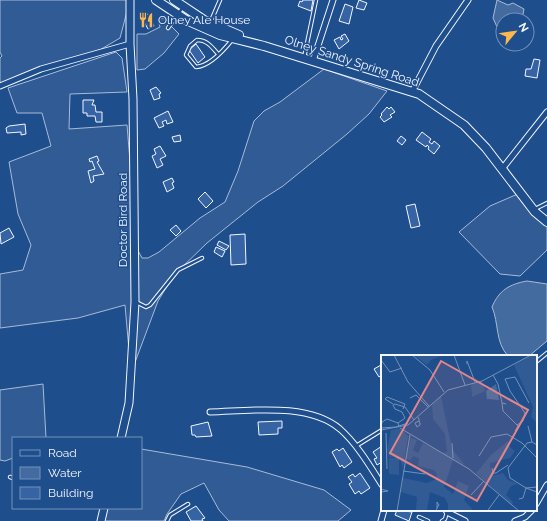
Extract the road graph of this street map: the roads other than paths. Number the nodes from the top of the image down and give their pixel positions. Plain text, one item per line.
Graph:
1 (130, 0) edge
2 (156, 0) edge
3 (174, 0) edge
4 (220, 0) edge
5 (316, 0) edge
6 (332, 0) edge
7 (468, 0) edge
8 (183, 7) junction
9 (178, 15) junction
10 (211, 23) junction
11 (168, 28) dead end
12 (233, 38) junction
13 (130, 44) junction
14 (264, 46) junction
15 (218, 54) junction
16 (304, 58) junction
17 (313, 61) junction
18 (0, 86) edge
19 (412, 92) junction
20 (547, 112) edge
21 (502, 169) junction
22 (547, 203) edge
23 (534, 210) junction
24 (547, 222) edge
25 (202, 258) dead end
26 (135, 302) junction
27 (547, 353) edge
28 (537, 361) edge
29 (210, 412) dead end
30 (381, 431) edge
31 (121, 437) edge
32 (356, 446) junction
33 (381, 484) edge
34 (547, 485) edge
35 (537, 502) edge
36 (188, 504) dead end
37 (104, 509) edge
38 (384, 511) edge
39 (447, 511) edge
40 (531, 511) edge
41 (419, 517) dead end
42 (100, 521) edge
43 (167, 521) edge
44 (380, 521) edge
45 (428, 521) edge
46 (442, 521) edge
47 (465, 521) edge
48 (515, 521) edge

1 - 13 main road, Doctor Bird Road
2 - 9 main road, Olney Sandy Spring Road
3 - 8 main road, Olney Sandy Spring Road
4 - 10 lane
5 - 16 lane
6 - 17 street
7 - 19 street
8 - 9 lane
8 - 10 main road, Olney Sandy Spring Road
9 - 11 lane
9 - 12 main road, Olney Sandy Spring Road
10 - 14 main road, Olney Sandy Spring Road
12 - 14 main road, Olney Sandy Spring Road
12 - 15 lane
13 - 18 street
13 - 26 main road, Doctor Bird Road
14 - 16 main road, Olney Sandy Spring Road
15 - 15 lane
16 - 17 main road, Olney Sandy Spring Road
17 - 19 main road, Olney Sandy Spring Road
19 - 21 main road, Olney Sandy Spring Road
20 - 21 street
21 - 23 main road, Olney Sandy Spring Road
22 - 23 lane
23 - 24 main road, Olney Sandy Spring Road
25 - 26 lane
26 - 31 main road, Doctor Bird Road
27 - 28 lane
29 - 32 street
30 - 32 lane
32 - 33 street
34 - 35 street
36 - 43 lane
37 - 42 main road
38 - 44 street
39 - 46 lane
39 - 47 street
40 - 48 street
41 - 45 lane

